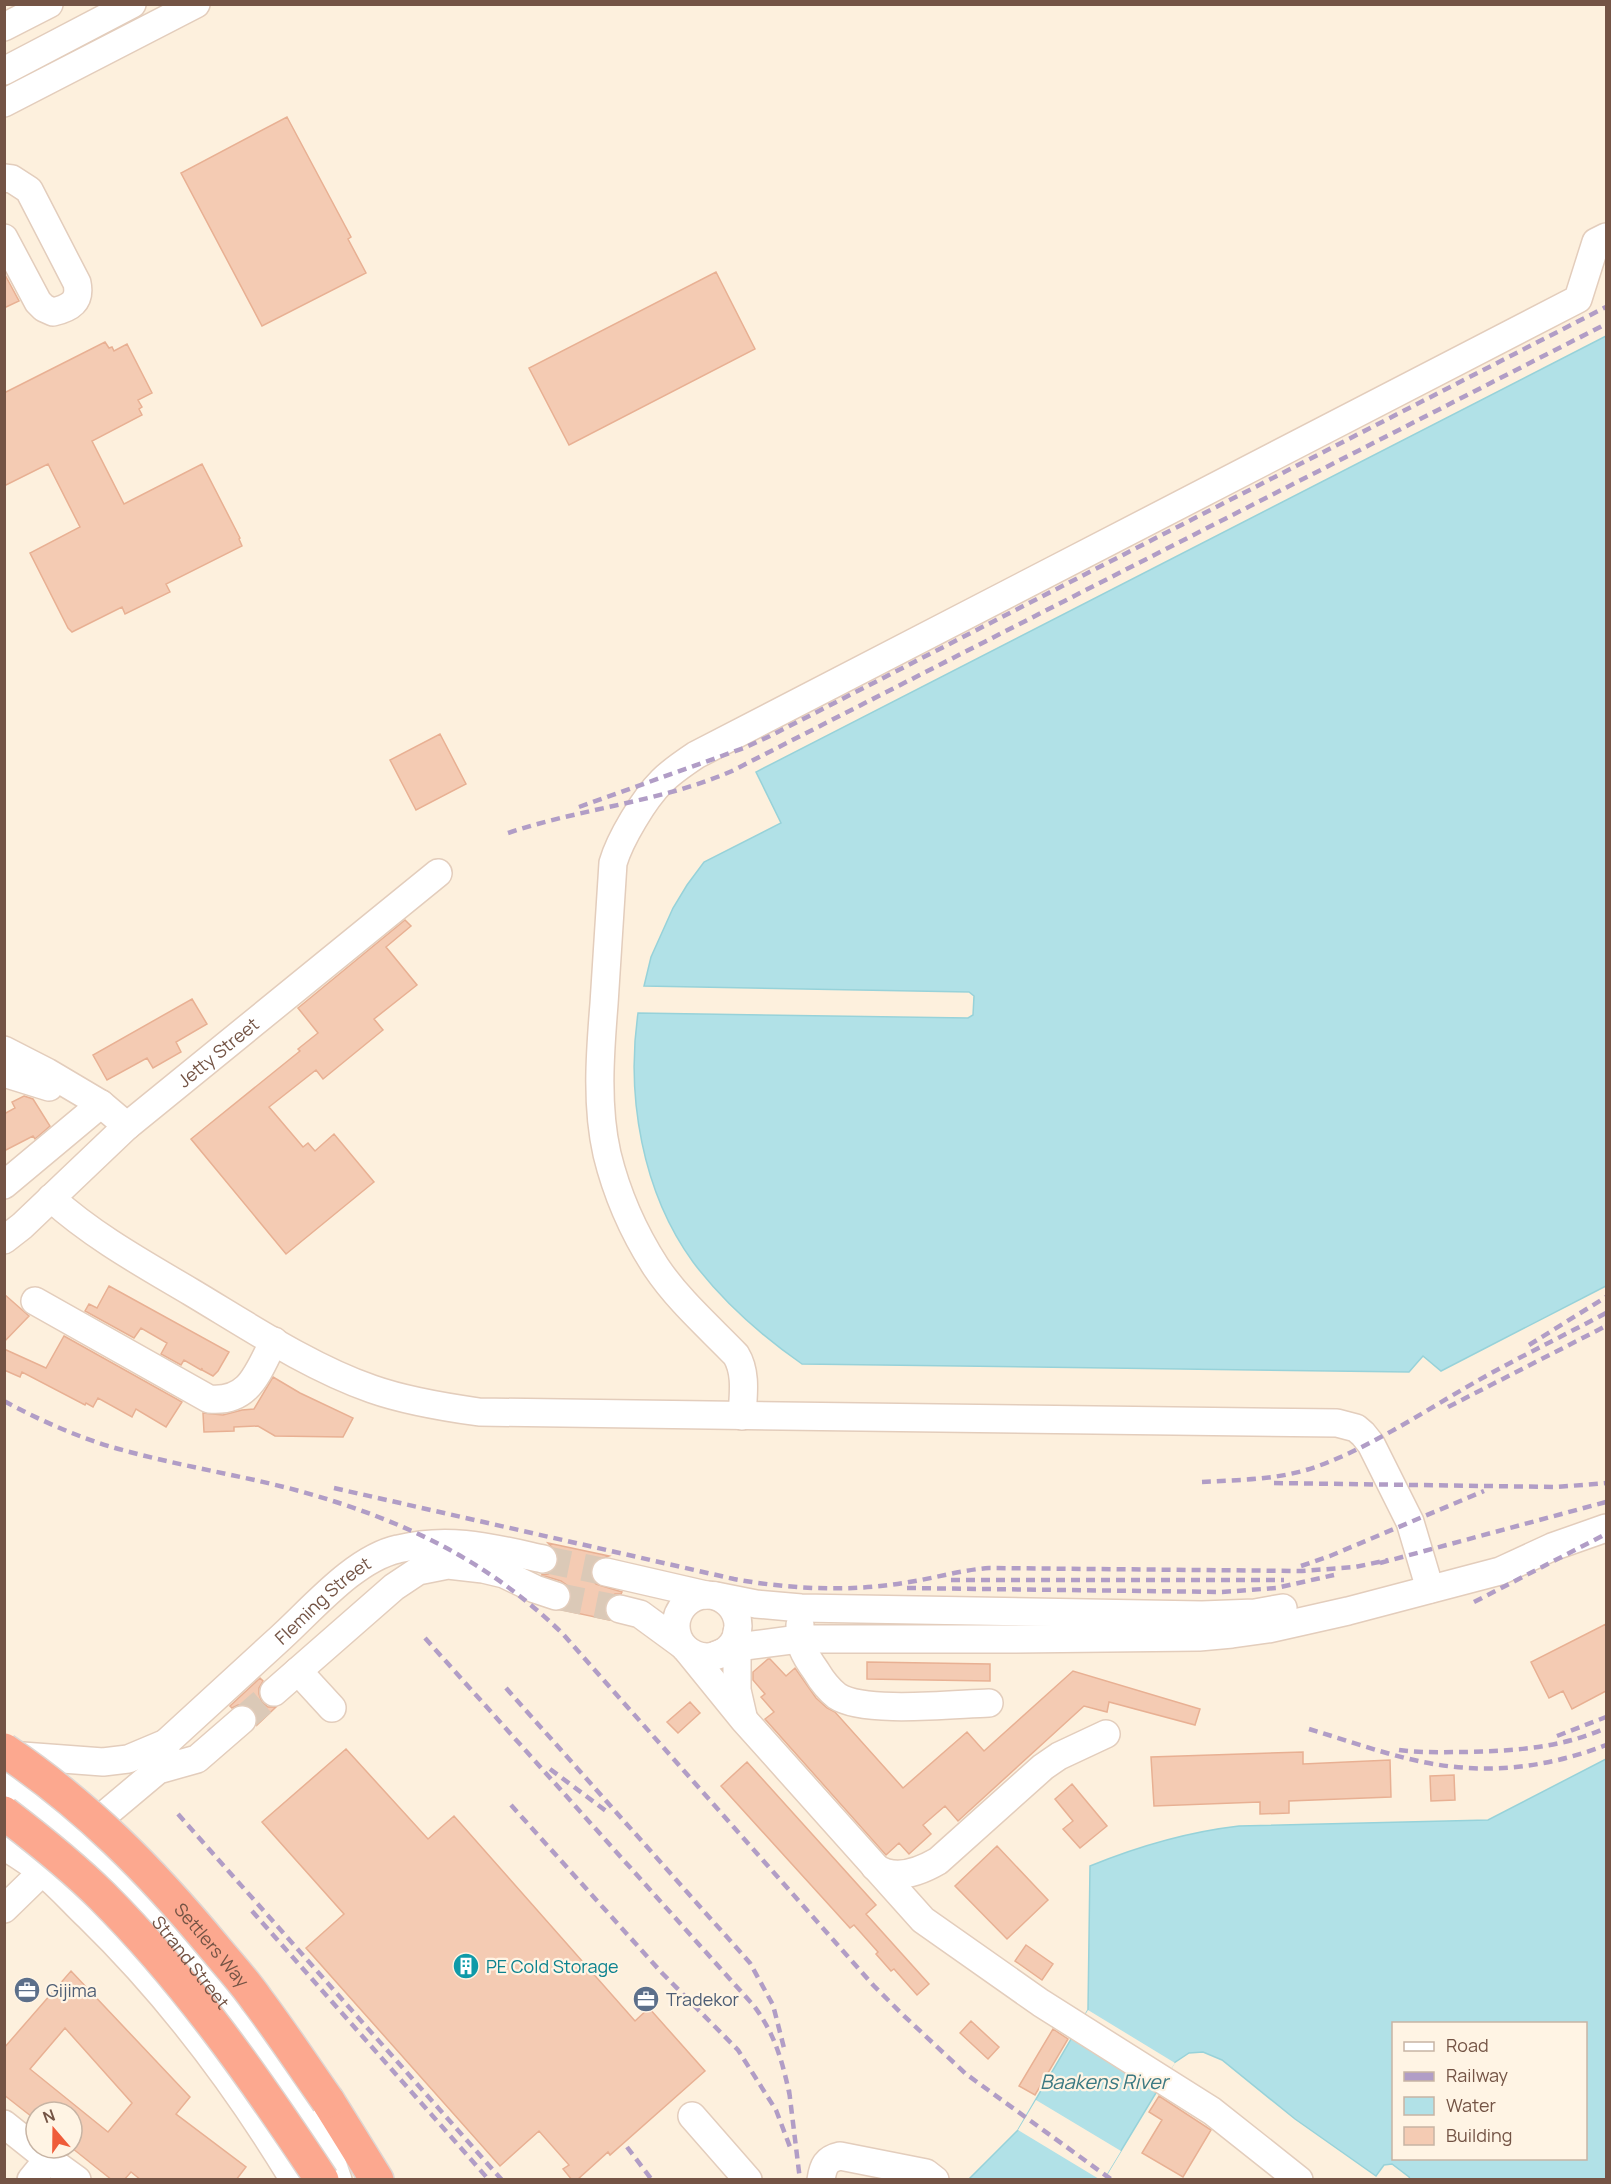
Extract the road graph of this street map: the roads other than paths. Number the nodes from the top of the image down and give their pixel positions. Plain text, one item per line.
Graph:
1 (49, 4) edge
2 (132, 4) edge
3 (196, 4) edge
4 (4, 27) edge
5 (4, 71) edge
6 (4, 103) edge
7 (4, 178) edge
8 (1606, 237) edge
9 (4, 238) edge
10 (438, 873) dead end
11 (4, 1050) edge
12 (4, 1073) edge
13 (94, 1101) junction
14 (127, 1126) junction
15 (4, 1185) edge
16 (51, 1198) junction
17 (13, 1233) edge
18 (4, 1261) edge
19 (34, 1301) dead end
20 (274, 1341) junction
21 (742, 1416) junction
22 (1606, 1528) edge
23 (543, 1559) tunnel mouth
24 (606, 1572) tunnel mouth
25 (1428, 1580) junction
26 (711, 1595) junction
27 (556, 1596) tunnel mouth
28 (801, 1608) junction
29 (620, 1609) tunnel mouth
30 (799, 1639) junction
31 (730, 1643) junction
32 (685, 1647) junction
33 (298, 1671) junction
34 (273, 1692) tunnel mouth
35 (989, 1704) dead end
36 (332, 1708) dead end
37 (242, 1720) tunnel mouth
38 (744, 1720) junction
39 (1106, 1734) dead end
40 (166, 1743) junction
41 (4, 1750) edge
42 (4, 1755) edge
43 (158, 1770) junction
44 (4, 1777) edge
45 (4, 1813) edge
46 (76, 1838) junction
47 (4, 1846) edge
48 (875, 1867) junction
49 (43, 1872) junction
50 (4, 1909) edge
51 (692, 2116) dead end
52 (4, 2124) edge
53 (39, 2169) edge
54 (334, 2175) edge
55 (77, 2180) edge
56 (294, 2180) edge
57 (377, 2180) edge
58 (748, 2180) edge
59 (821, 2180) edge
60 (935, 2180) edge
61 (1299, 2180) edge

1 - 4 street
2 - 5 street
3 - 6 street
7 - 9 street
8 - 21 street
10 - 14 street, Jetty Street
11 - 13 street
12 - 13 street
13 - 14 street
13 - 15 street
14 - 16 street, Jetty Street
16 - 17 street, Jetty Street
16 - 20 street
17 - 18 street, Jetty Street
19 - 20 street
20 - 21 street
21 - 25 street
22 - 25 street
23 - 40 street, Fleming Street
24 - 26 street
25 - 28 street
25 - 30 street
26 - 28 street
26 - 31 street
26 - 32 street
27 - 33 street, Fleming Street
28 - 30 street
29 - 32 street
30 - 31 street
30 - 35 street
31 - 32 street
31 - 38 street
32 - 38 street
33 - 34 street, Fleming Street
33 - 36 street
37 - 43 street
38 - 48 street
39 - 48 street
40 - 42 street
40 - 43 street
41 - 57 highway, Settlers Way, bridge
43 - 46 street
44 - 46 street, Strand Street
45 - 54 highway, bridge
46 - 49 street
46 - 54 street, Strand Street
47 - 49 street
48 - 61 street
49 - 50 street
49 - 56 street
51 - 58 street
52 - 53 street
53 - 55 street
59 - 60 street

